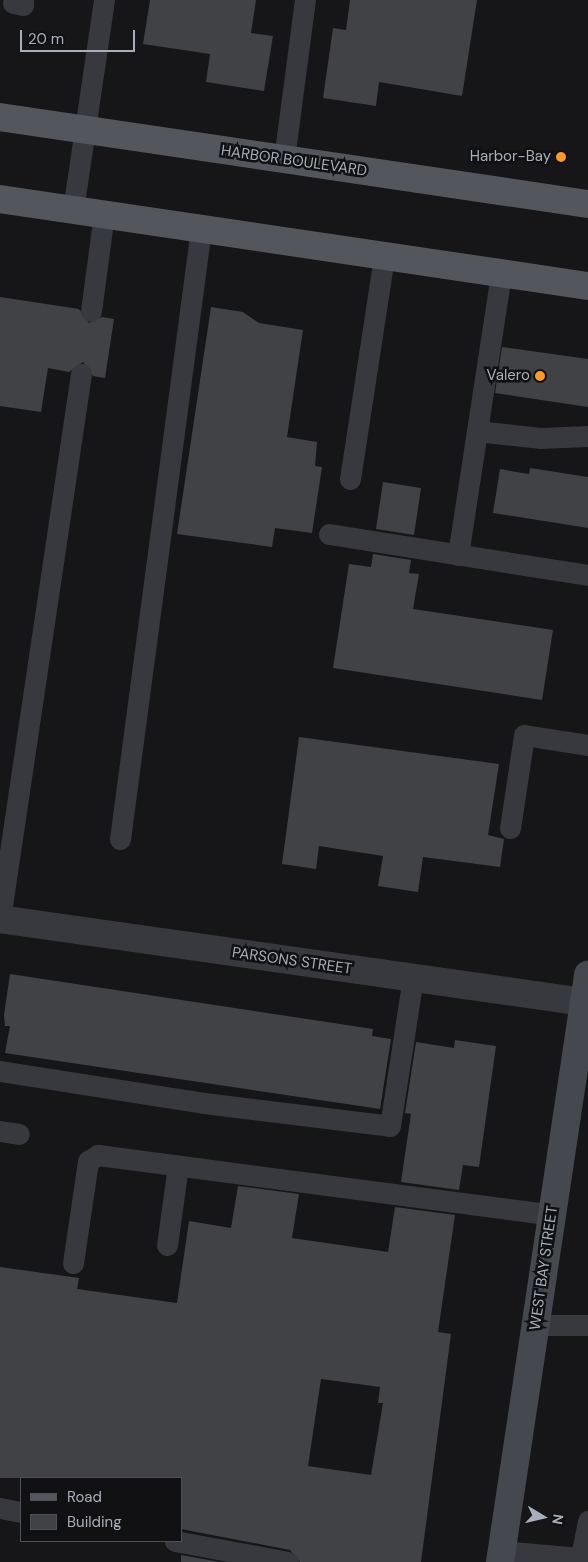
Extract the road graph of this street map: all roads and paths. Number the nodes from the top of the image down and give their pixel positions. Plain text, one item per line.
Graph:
1 (104, 0) edge
2 (305, 0) edge
3 (0, 117) edge
4 (85, 130) junction
5 (284, 159) junction
6 (0, 199) edge
7 (588, 204) edge
8 (73, 210) junction
9 (104, 214) junction
10 (202, 229) junction
11 (384, 256) junction
12 (501, 273) junction
13 (588, 286) edge
14 (91, 311) dead end
15 (81, 374) dead end
16 (477, 431) junction
17 (588, 436) edge
18 (350, 479) dead end
19 (329, 534) dead end
20 (458, 555) junction
21 (588, 575) edge
22 (588, 745) edge
23 (510, 828) dead end
24 (120, 839) dead end
25 (0, 919) edge
26 (588, 975) edge
27 (413, 978) junction
28 (584, 1002) junction
29 (0, 1071) edge
30 (178, 1166) junction
31 (552, 1215) junction
32 (167, 1245) dead end
33 (73, 1263) dead end
34 (536, 1325) junction
35 (588, 1325) edge
36 (0, 1508) edge
37 (20, 1512) edge
38 (588, 1521) edge
39 (180, 1542) edge
40 (501, 1556) edge
41 (580, 1560) edge
42 (288, 1562) edge

1 - 4 lane
2 - 5 lane
3 - 4 main road, HARBOR BOULEVARD
4 - 5 main road, HARBOR BOULEVARD
4 - 8 lane
5 - 7 main road, HARBOR BOULEVARD
6 - 8 main road
8 - 9 main road
9 - 10 main road
9 - 14 lane
10 - 11 main road
10 - 24 lane
11 - 12 main road
11 - 18 lane
12 - 13 main road
12 - 16 lane
15 - 25 lane
16 - 17 lane
16 - 20 lane
19 - 20 lane
20 - 21 lane
22 - 23 lane
25 - 27 street, PARSONS STREET
26 - 28 street, WEST BAY STREET
27 - 28 street, PARSONS STREET
27 - 29 lane
28 - 31 street, WEST BAY STREET
30 - 31 lane
30 - 32 lane
30 - 33 lane
31 - 34 street, WEST BAY STREET
34 - 35 lane
34 - 40 street, WEST BAY STREET
36 - 37 lane
38 - 41 lane
39 - 42 lane
40 - 41 lane

